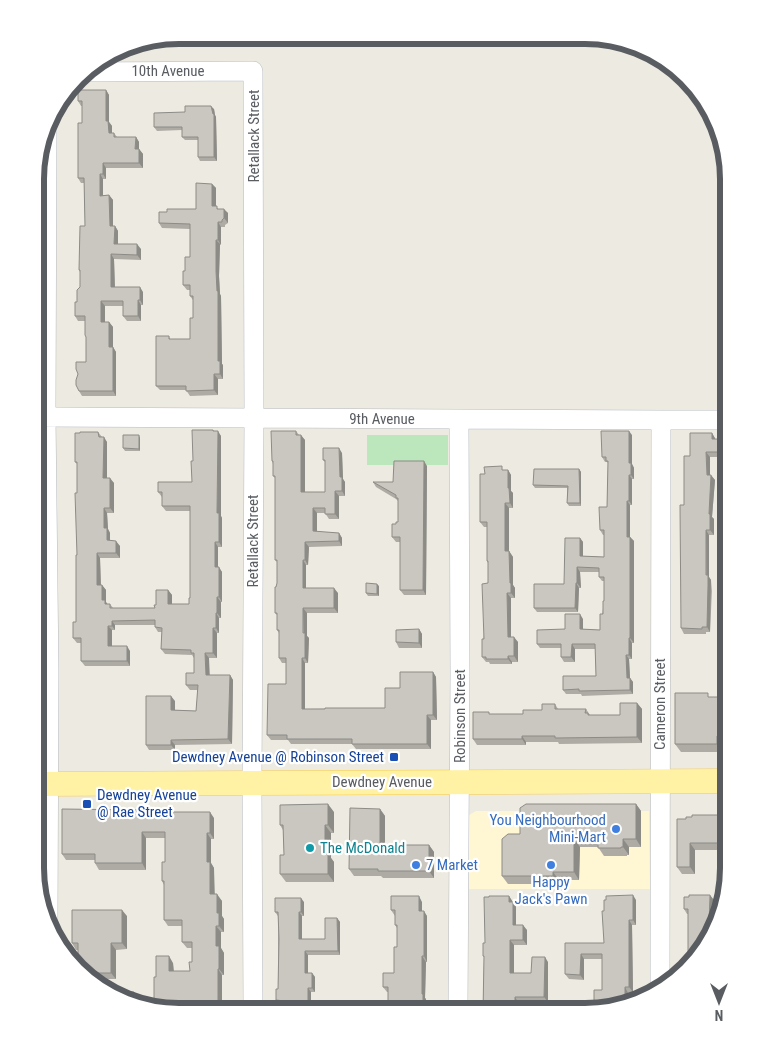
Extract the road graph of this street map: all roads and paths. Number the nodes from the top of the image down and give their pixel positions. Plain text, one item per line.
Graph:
1 (253, 71) joint
2 (97, 72) edge
3 (46, 153) edge
4 (44, 272) edge
5 (44, 417) edge
6 (254, 419) junction
7 (460, 420) junction
8 (661, 420) junction
9 (720, 420) edge
10 (44, 513) edge
11 (44, 752) edge
12 (660, 781) junction
13 (720, 781) edge
14 (460, 782) junction
15 (252, 783) junction
16 (44, 784) edge
17 (44, 830) edge
18 (47, 897) edge
19 (660, 980) edge
20 (253, 1003) edge
21 (458, 1003) edge

1 - 2 street, 10th Avenue
1 - 6 street, Retallack Street
3 - 4 street
5 - 6 street, 9th Avenue
6 - 7 street, 9th Avenue
6 - 15 street, Retallack Street
7 - 8 street, 9th Avenue
7 - 14 street, Robinson Street
8 - 9 street, 9th Avenue
8 - 12 street, Cameron Street
10 - 11 street
12 - 13 main road, Dewdney Avenue
12 - 14 main road, Dewdney Avenue
12 - 19 street, Cameron Street
14 - 15 main road, Dewdney Avenue
14 - 21 street, Robinson Street
15 - 16 main road, Dewdney Avenue
15 - 20 street, Retallack Street
17 - 18 street

